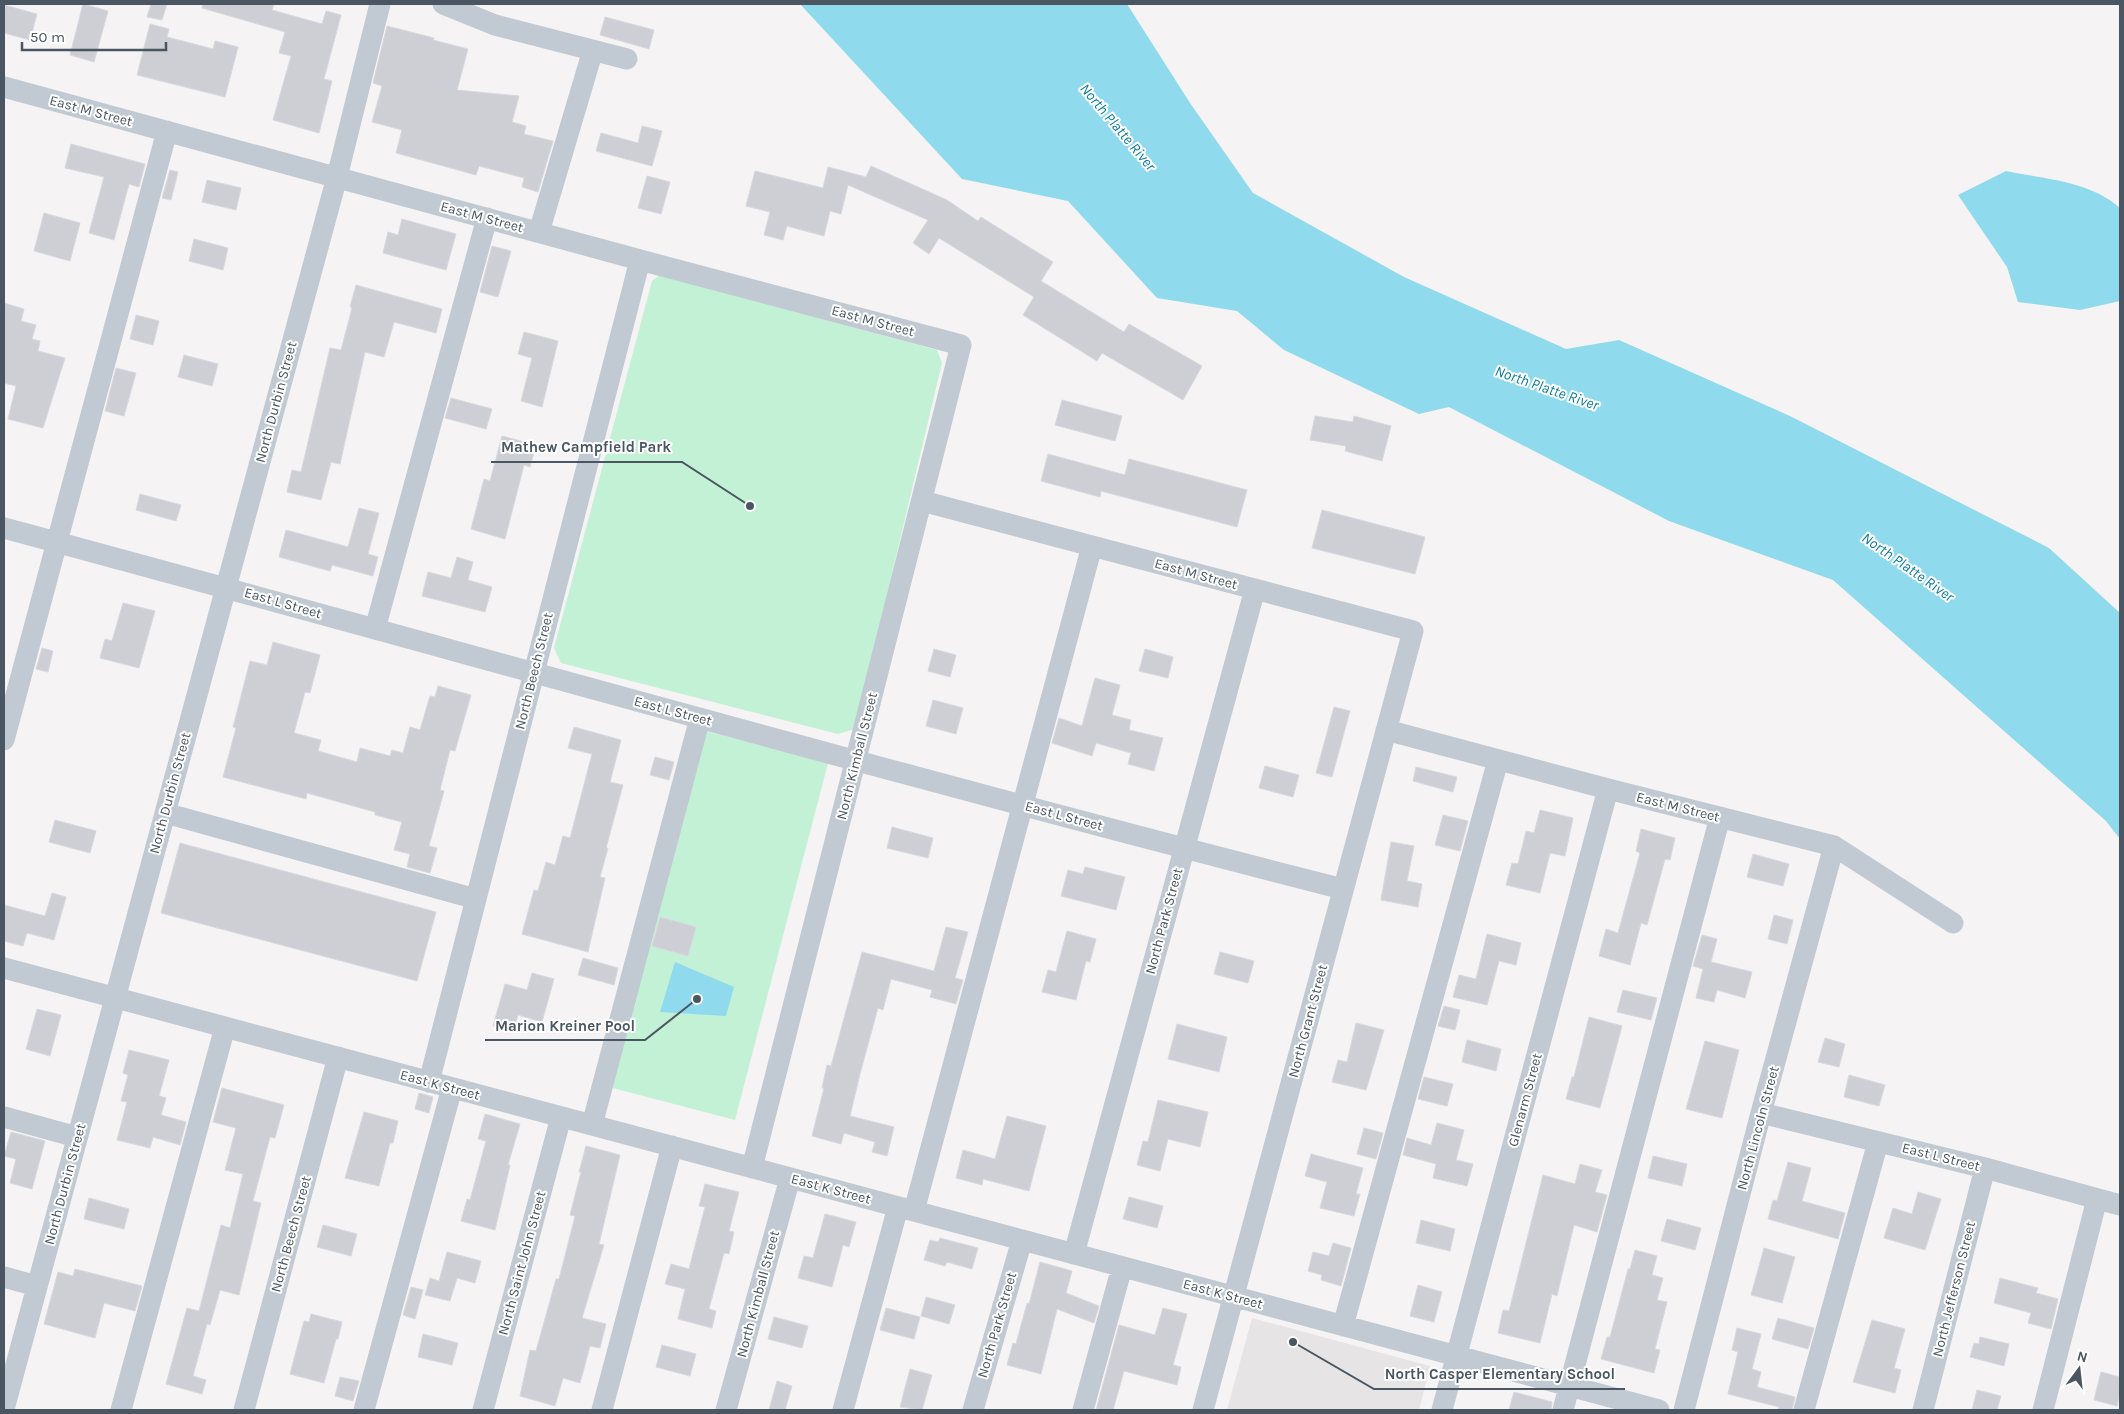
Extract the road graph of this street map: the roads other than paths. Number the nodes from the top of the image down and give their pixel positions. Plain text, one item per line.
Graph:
1 (380, 4) edge
2 (443, 4) edge
3 (594, 50) junction
4 (627, 58) dead end
5 (4, 87) edge
6 (167, 131) junction
7 (337, 177) junction
8 (486, 218) junction
9 (538, 232) junction
10 (640, 260) junction
11 (961, 345) joint
12 (922, 501) junction
13 (4, 528) edge
14 (57, 542) junction
15 (1092, 546) junction
16 (226, 587) junction
17 (1255, 589) junction
18 (375, 629) junction
19 (1412, 631) joint
20 (534, 673) junction
21 (700, 718) junction
22 (1386, 730) junction
23 (4, 740) edge
24 (1498, 760) junction
25 (856, 761) junction
26 (1608, 789) junction
27 (1023, 805) junction
28 (165, 813) junction
29 (1720, 817) junction
30 (1834, 846) junction
31 (1184, 848) junction
32 (1343, 889) junction
33 (476, 899) junction
34 (1952, 923) dead end
35 (4, 968) edge
36 (115, 998) junction
37 (225, 1027) junction
38 (338, 1057) junction
39 (429, 1082) junction
40 (452, 1088) junction
41 (1761, 1113) junction
42 (4, 1117) edge
43 (561, 1117) junction
44 (592, 1125) junction
45 (77, 1137) junction
46 (1878, 1142) junction
47 (672, 1146) junction
48 (752, 1168) junction
49 (1985, 1168) junction
50 (790, 1178) junction
51 (2097, 1199) junction
52 (2120, 1205) edge
53 (906, 1209) junction
54 (1022, 1240) junction
55 (1074, 1254) junction
56 (1122, 1267) junction
57 (4, 1277) edge
58 (37, 1286) junction
59 (1234, 1297) junction
60 (1343, 1326) junction
61 (1456, 1356) junction
62 (1570, 1386) junction
63 (4, 1409) edge
64 (121, 1410) edge
65 (244, 1410) edge
66 (364, 1410) edge
67 (484, 1410) edge
68 (602, 1410) edge
69 (726, 1410) edge
70 (843, 1410) edge
71 (973, 1410) edge
72 (1083, 1410) edge
73 (1203, 1410) edge
74 (1442, 1410) edge
75 (1563, 1410) edge
76 (1659, 1410) edge
77 (1684, 1410) edge
78 (1804, 1410) edge
79 (1923, 1410) edge
80 (2043, 1410) edge

1 - 7 street, North Durbin Street
2 - 3 street
3 - 4 street
3 - 9 street
5 - 6 street, East M Street
6 - 7 street, East M Street
6 - 14 street
7 - 8 street, East M Street
7 - 16 street, North Durbin Street
8 - 9 street, East M Street
8 - 18 street
9 - 10 street, East M Street
10 - 11 street, East M Street
10 - 20 street, North Beech Street
11 - 12 street, North Kimball Street
12 - 15 street, East M Street
12 - 25 street, North Kimball Street
13 - 14 street, East L Street
14 - 16 street, East L Street
14 - 23 street
15 - 17 street, East M Street
15 - 27 street
16 - 18 street, East L Street
16 - 28 street, North Durbin Street
17 - 19 street, East M Street
17 - 31 street, North Park Street
18 - 20 street, East L Street
19 - 22 street, North Grant Street
20 - 21 street, East L Street
20 - 33 street, North Beech Street
21 - 25 street, East L Street
21 - 44 street
22 - 24 street, East M Street
22 - 32 street, North Grant Street
24 - 26 street, East M Street
24 - 60 street
25 - 27 street, East L Street
25 - 48 street, North Kimball Street
26 - 29 street, East M Street
26 - 61 street, Glenarm Street
27 - 31 street, East L Street
27 - 53 street
28 - 33 street
28 - 36 street, North Durbin Street
29 - 30 street, East M Street
29 - 62 street
30 - 34 street, East M Street
30 - 41 street, North Lincoln Street
31 - 32 street, East L Street
31 - 55 street, North Park Street
32 - 59 street, North Grant Street
33 - 39 street, North Beech Street
35 - 36 street, East K Street
36 - 37 street, East K Street
36 - 45 street, North Durbin Street
37 - 38 street, East K Street
37 - 64 street
38 - 39 street, East K Street
38 - 65 street, North Beech Street
39 - 40 street, East K Street
40 - 43 street, East K Street
40 - 66 street
41 - 46 street, East L Street
41 - 77 street, North Lincoln Street
42 - 45 street
43 - 44 street, East K Street
43 - 67 street, North Saint John Street
44 - 47 street, East K Street
45 - 58 street, North Durbin Street
46 - 49 street, East L Street
46 - 78 street
47 - 48 street, East K Street
47 - 68 street
48 - 50 street, East K Street
49 - 51 street, East L Street
49 - 79 street, North Jefferson Street
50 - 53 street, East K Street
50 - 69 street, North Kimball Street
51 - 52 street, East L Street
51 - 80 street
53 - 54 street, East K Street
53 - 70 street
54 - 55 street, East K Street
54 - 71 street, North Park Street
55 - 56 street, East K Street
56 - 59 street, East K Street
56 - 72 street
57 - 58 street
58 - 63 street, North Durbin Street
59 - 60 street, East K Street
59 - 73 street, North Grant Street
60 - 61 street, East K Street
61 - 62 street, East K Street
61 - 74 street, Glenarm Street
62 - 75 street
62 - 76 street, East K Street

